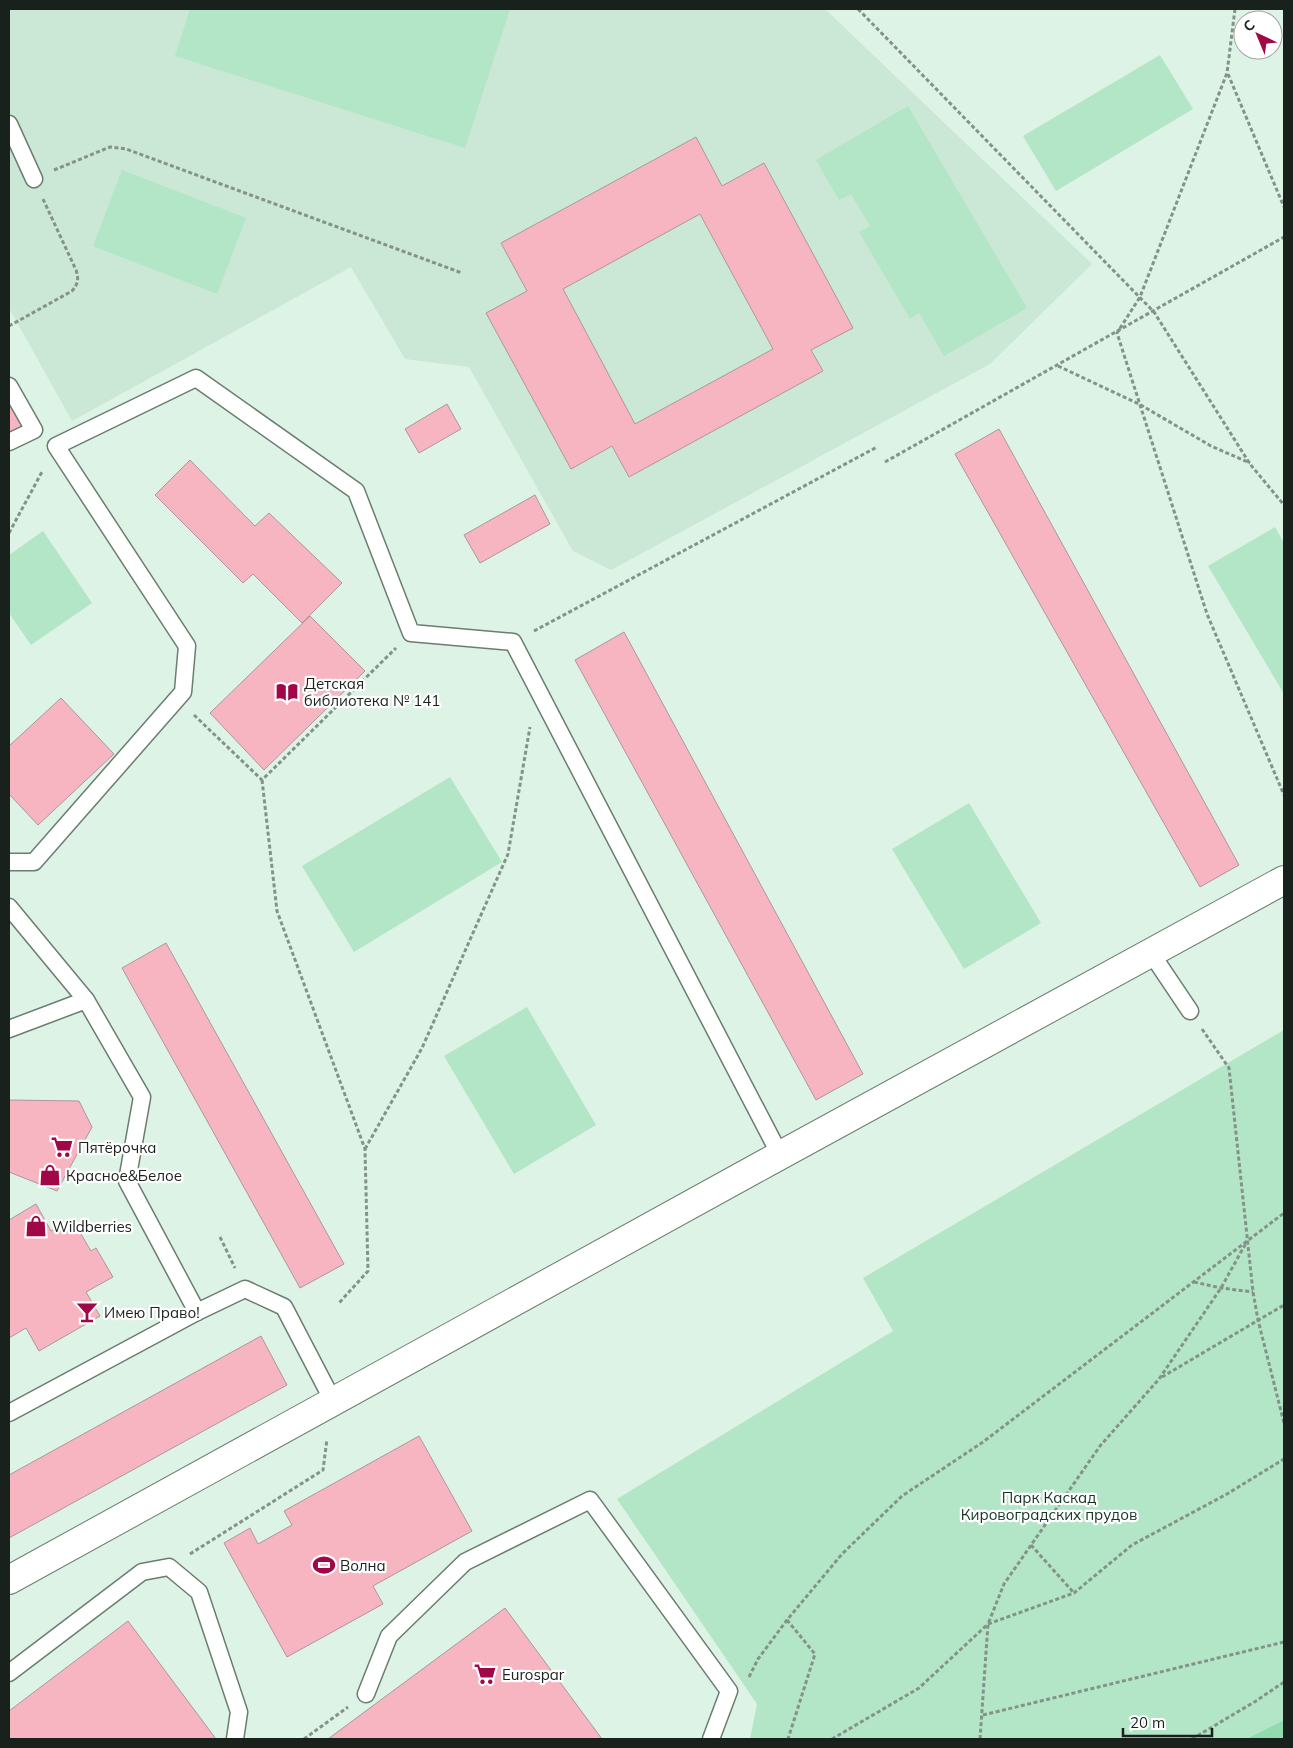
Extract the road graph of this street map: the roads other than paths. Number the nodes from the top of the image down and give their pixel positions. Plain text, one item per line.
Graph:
1 (9, 124) edge
2 (34, 179) road end
3 (9, 386) edge
4 (9, 442) edge
5 (9, 862) edge
6 (1284, 880) edge
7 (9, 907) edge
8 (1151, 953) junction
9 (86, 1000) junction
10 (1190, 1011) road end
11 (9, 1029) edge
12 (780, 1155) junction
13 (197, 1312) junction
14 (333, 1401) junction
15 (9, 1413) edge
16 (9, 1580) edge
17 (9, 1673) edge
18 (366, 1694) road end
19 (235, 1739) edge
20 (711, 1739) edge

1 - 2 lane
3 - 4 lane
5 - 12 lane
6 - 8 street
7 - 9 lane
8 - 10 lane
8 - 12 street
9 - 11 lane
9 - 13 lane
12 - 14 street
13 - 14 lane
13 - 15 lane
14 - 16 street
17 - 19 lane
18 - 20 lane

